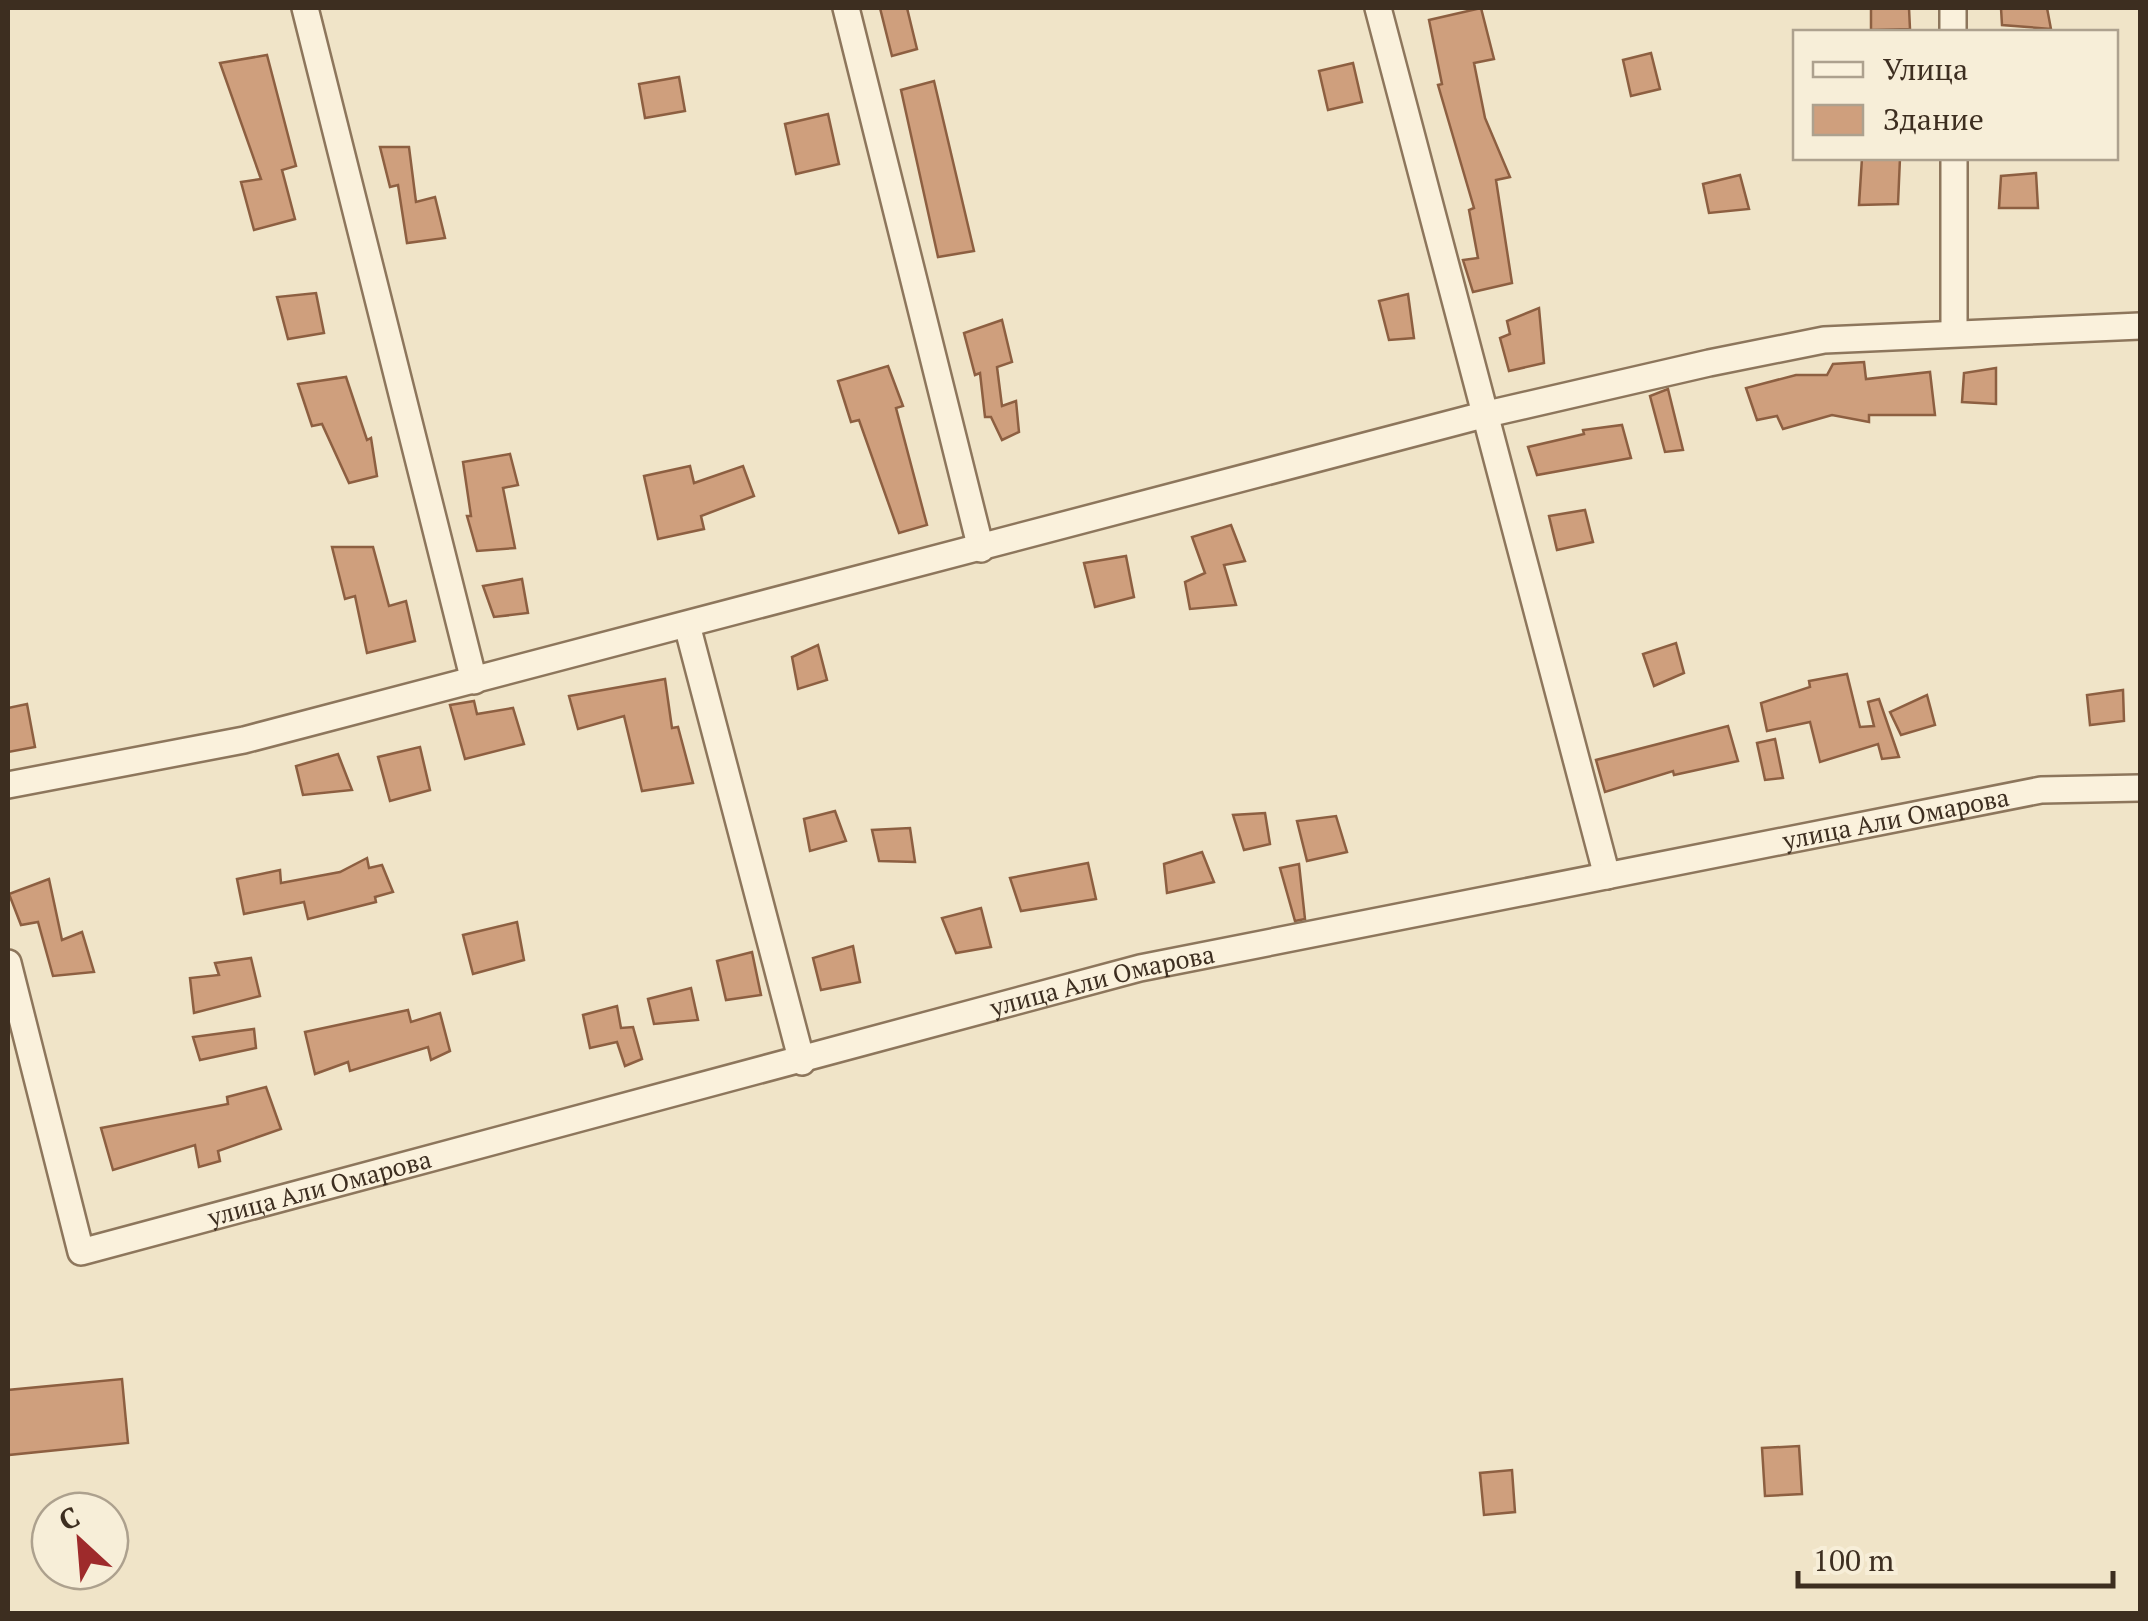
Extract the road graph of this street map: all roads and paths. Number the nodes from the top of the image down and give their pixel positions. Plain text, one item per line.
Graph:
1 (306, 8) edge
2 (846, 8) edge
3 (1378, 8) edge
4 (1954, 160) edge
5 (2140, 326) edge
6 (1954, 332) junction
7 (1483, 415) junction
8 (981, 549) junction
9 (687, 624) junction
10 (474, 681) junction
11 (8, 784) edge
12 (2140, 788) edge
13 (1607, 876) junction
14 (8, 963) edge
15 (15, 1018) edge
16 (802, 1062) junction

1 - 10 street
2 - 8 street
3 - 7 street
4 - 6 street
5 - 6 street
6 - 7 street
7 - 8 street
7 - 13 street
8 - 9 street
9 - 10 street
9 - 16 street
10 - 11 street
12 - 13 street, улица Али Омарова
13 - 16 street, улица Али Омарова
14 - 15 street
15 - 16 street, улица Али Омарова

